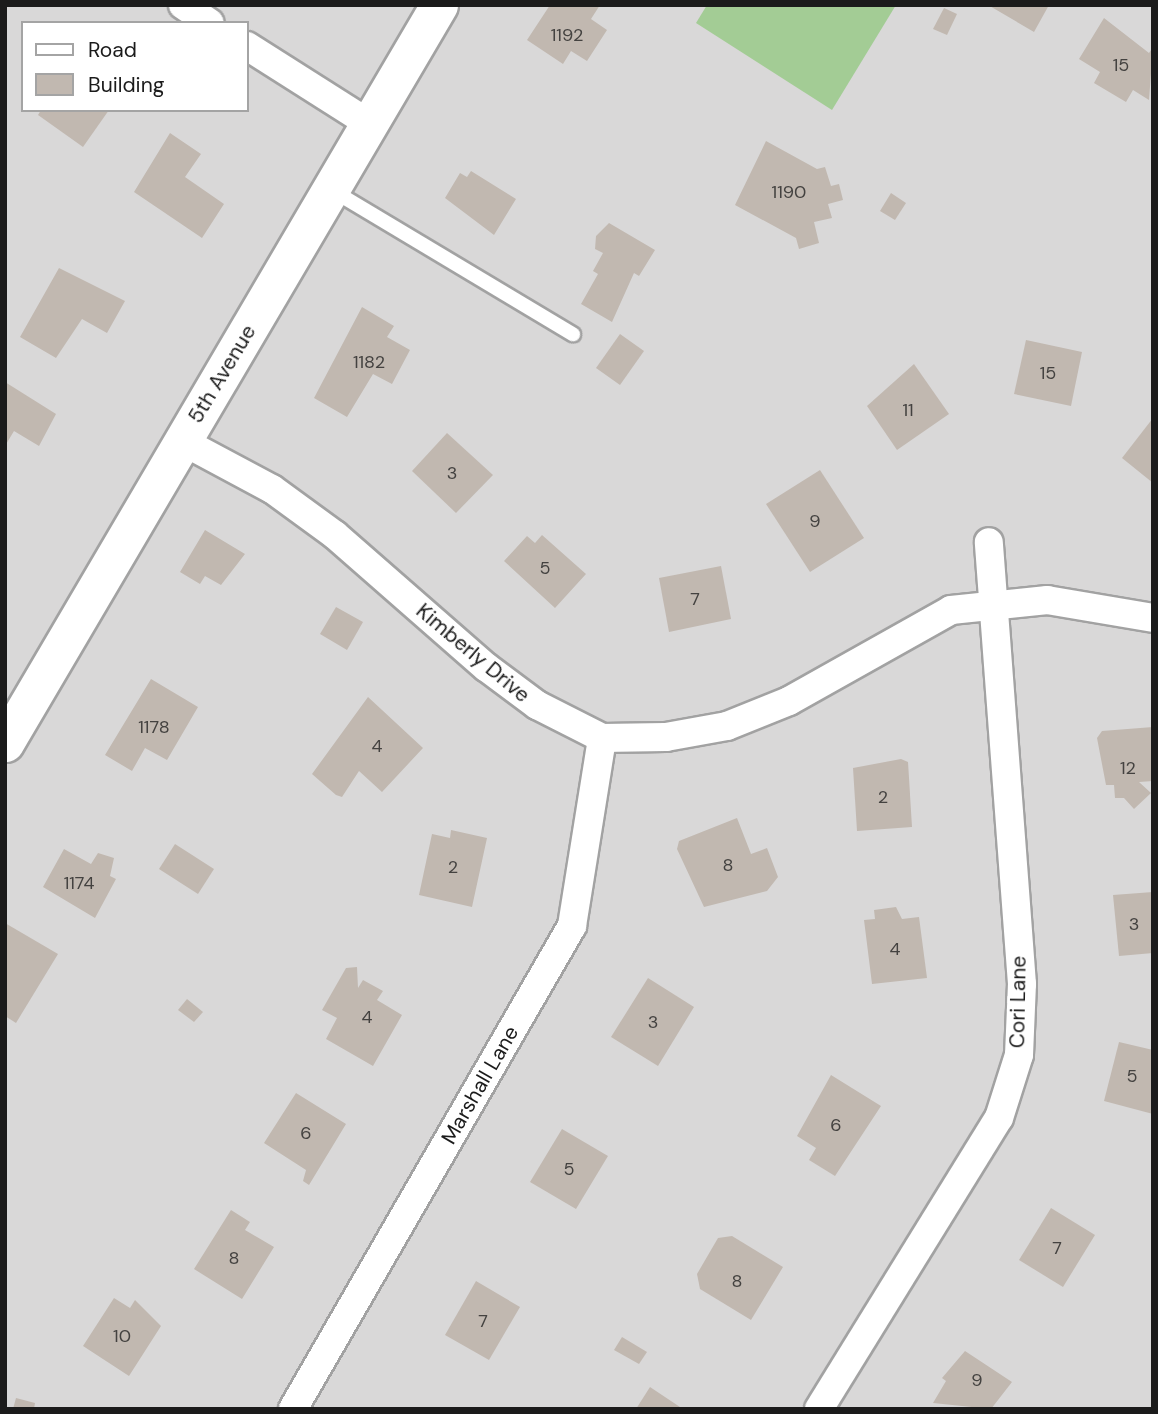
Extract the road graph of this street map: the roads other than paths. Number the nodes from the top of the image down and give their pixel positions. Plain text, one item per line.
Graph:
1 (183, 5) edge
2 (439, 5) edge
3 (208, 21) edge
4 (248, 47) edge
5 (370, 124) junction
6 (331, 189) junction
7 (573, 334) dead end
8 (182, 441) junction
9 (989, 542) dead end
10 (993, 604) junction
11 (1153, 618) edge
12 (601, 738) junction
13 (5, 743) edge
14 (293, 1409) edge
15 (819, 1409) edge

1 - 3 street
2 - 5 street, 5th Avenue
4 - 5 street
5 - 6 street, 5th Avenue
6 - 7 lane
6 - 8 street, 5th Avenue
8 - 12 street, Kimberly Drive
8 - 13 street, 5th Avenue
9 - 10 street, Cori Lane
10 - 11 street, Kimberly Drive
10 - 12 street, Kimberly Drive
10 - 15 street, Cori Lane
12 - 14 street, Marshall Lane

